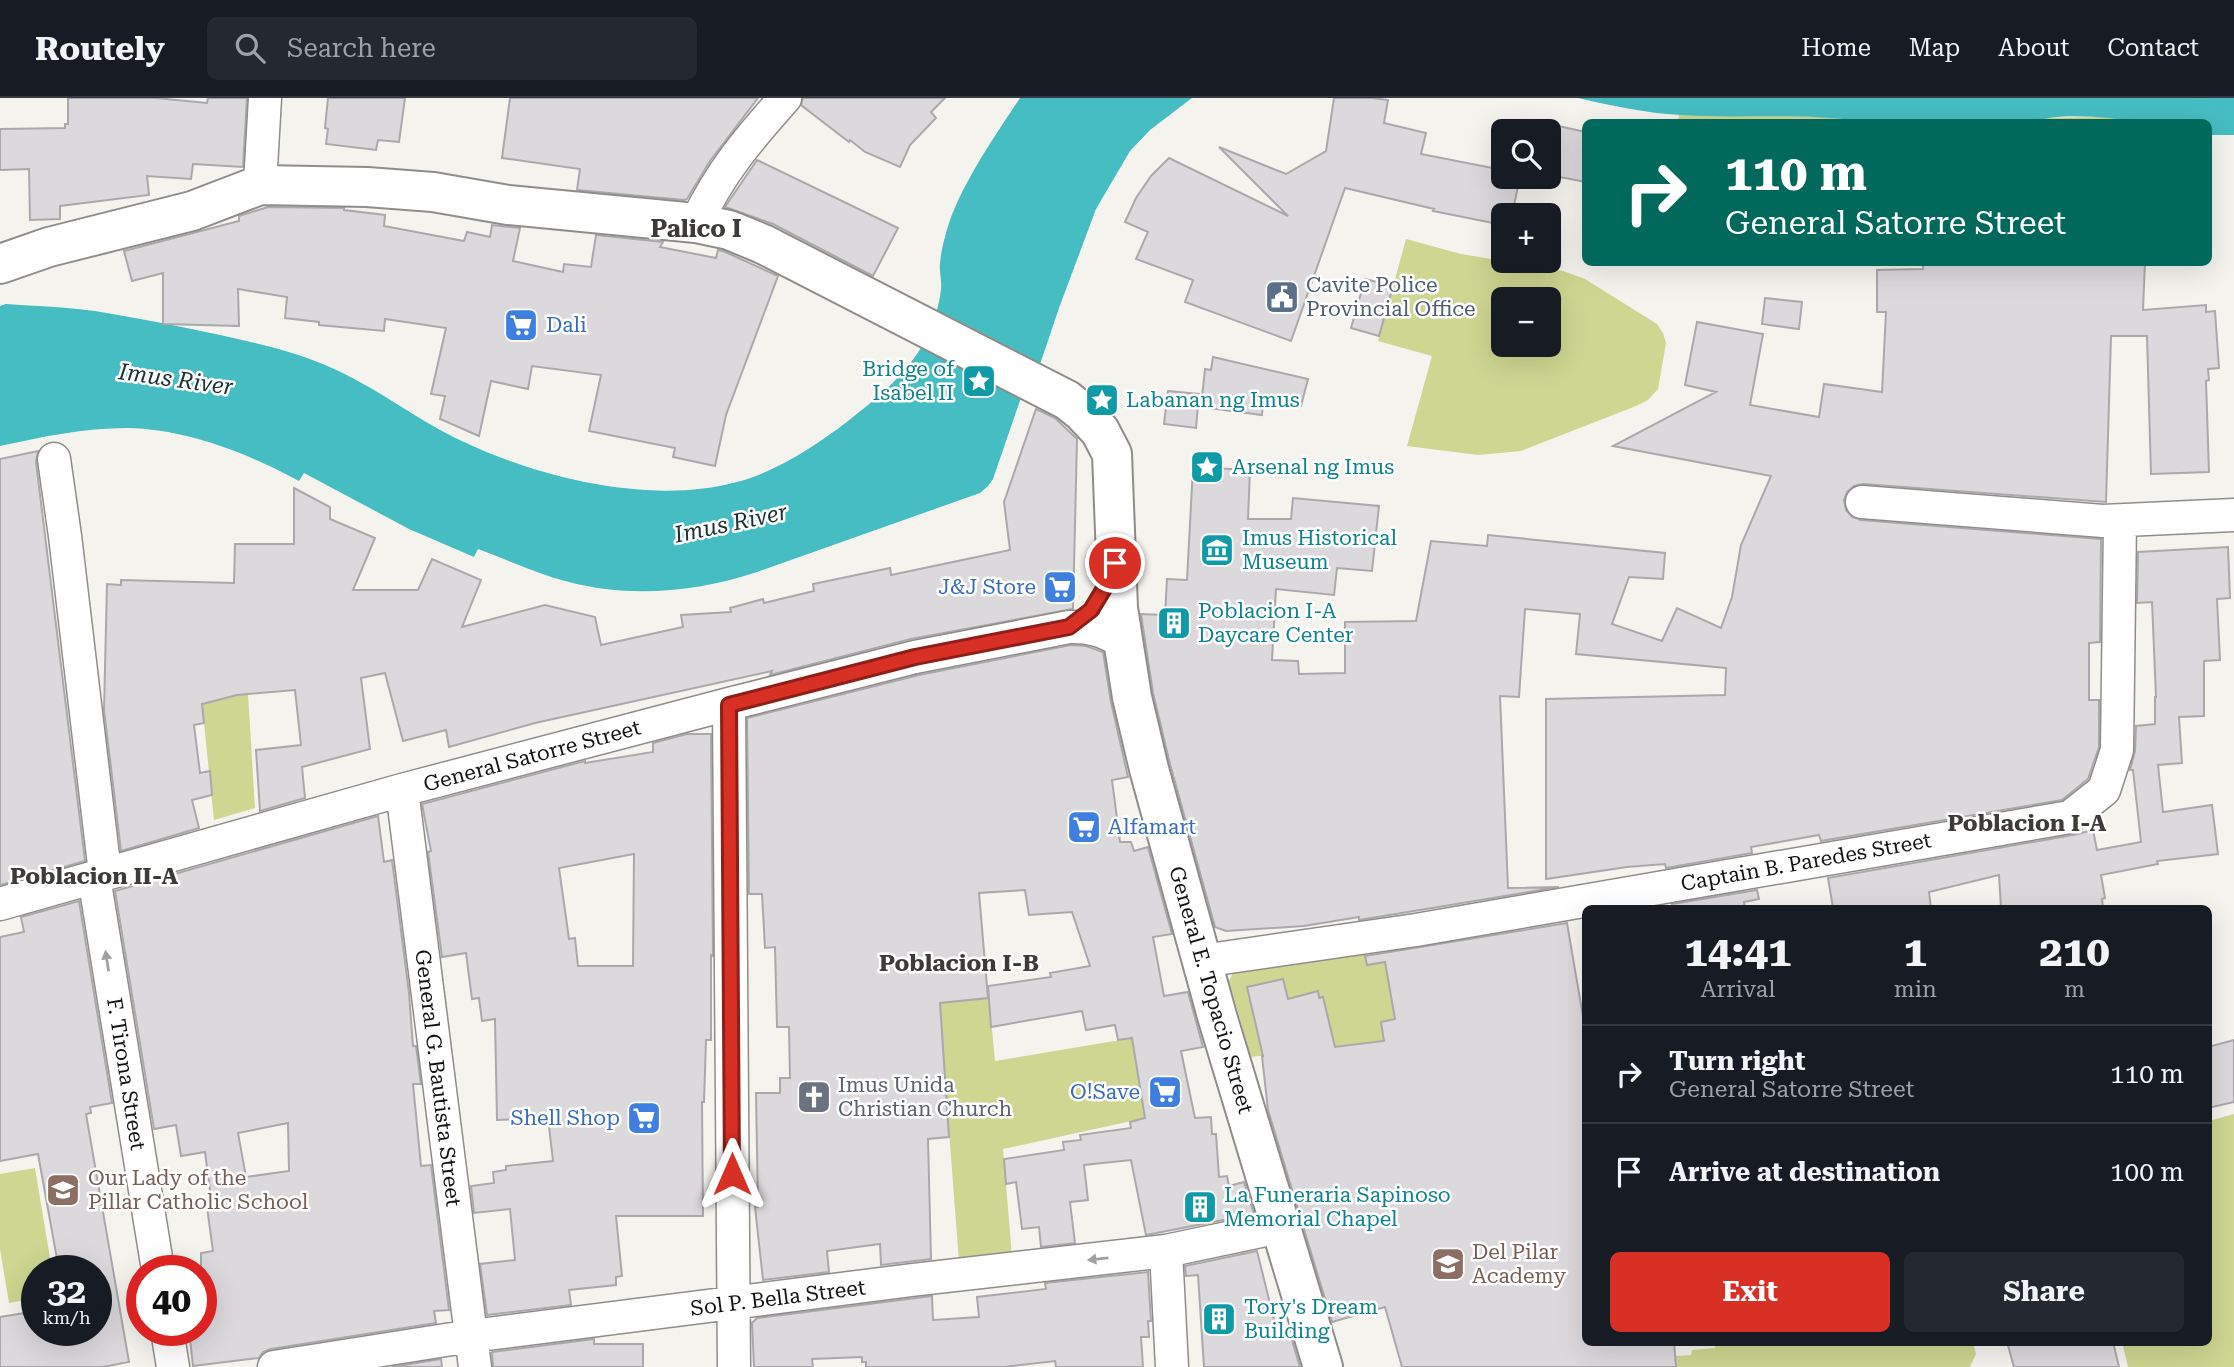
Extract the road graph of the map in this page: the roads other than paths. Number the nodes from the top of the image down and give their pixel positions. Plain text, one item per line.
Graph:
1 (265, 98) edge
2 (785, 98) edge
3 (260, 185) junction
4 (696, 223) junction
5 (0, 264) edge
6 (54, 459) dead end
7 (1862, 502) dead end
8 (2234, 515) edge
9 (2120, 522) junction
10 (1115, 563) junction
11 (1120, 624) junction
12 (1069, 627) junction
13 (729, 705) junction
14 (402, 790) junction
15 (99, 875) junction
16 (0, 904) edge
17 (1202, 961) junction
18 (1280, 1227) junction
19 (1166, 1251) junction
20 (156, 1255) edge
21 (733, 1304) junction
22 (170, 1346) edge
23 (473, 1352) edge
24 (173, 1367) edge
25 (274, 1367) edge
26 (734, 1367) edge
27 (1172, 1367) edge
28 (1323, 1367) edge

1 - 3 street
2 - 4 street
3 - 4 main road, General E. Topacio Street
3 - 5 main road
4 - 10 main road, General E. Topacio Street
6 - 15 street, F. Tirona Street
7 - 9 street
8 - 9 street
9 - 17 street, Captain B. Paredes Street
10 - 11 main road, General E. Topacio Street
10 - 12 street
11 - 12 street, General Satorre Street
11 - 17 main road, General E. Topacio Street
12 - 13 street, General Satorre Street
13 - 14 street, General Satorre Street
13 - 21 street
14 - 15 street, General Satorre Street
14 - 23 street, General G. Bautista Street
15 - 16 street, General Satorre Street
20 -> 15 street, F. Tirona Street
17 - 18 main road, General E. Topacio Street
18 - 19 street, Sol P. Bella Street
18 - 28 main road, General E. Topacio Street
19 -> 21 street, Sol P. Bella Street
19 - 27 street
21 - 23 street, Sol P. Bella Street
21 - 26 street
22 - 24 street
23 - 25 street, Sol P. Bella Street

